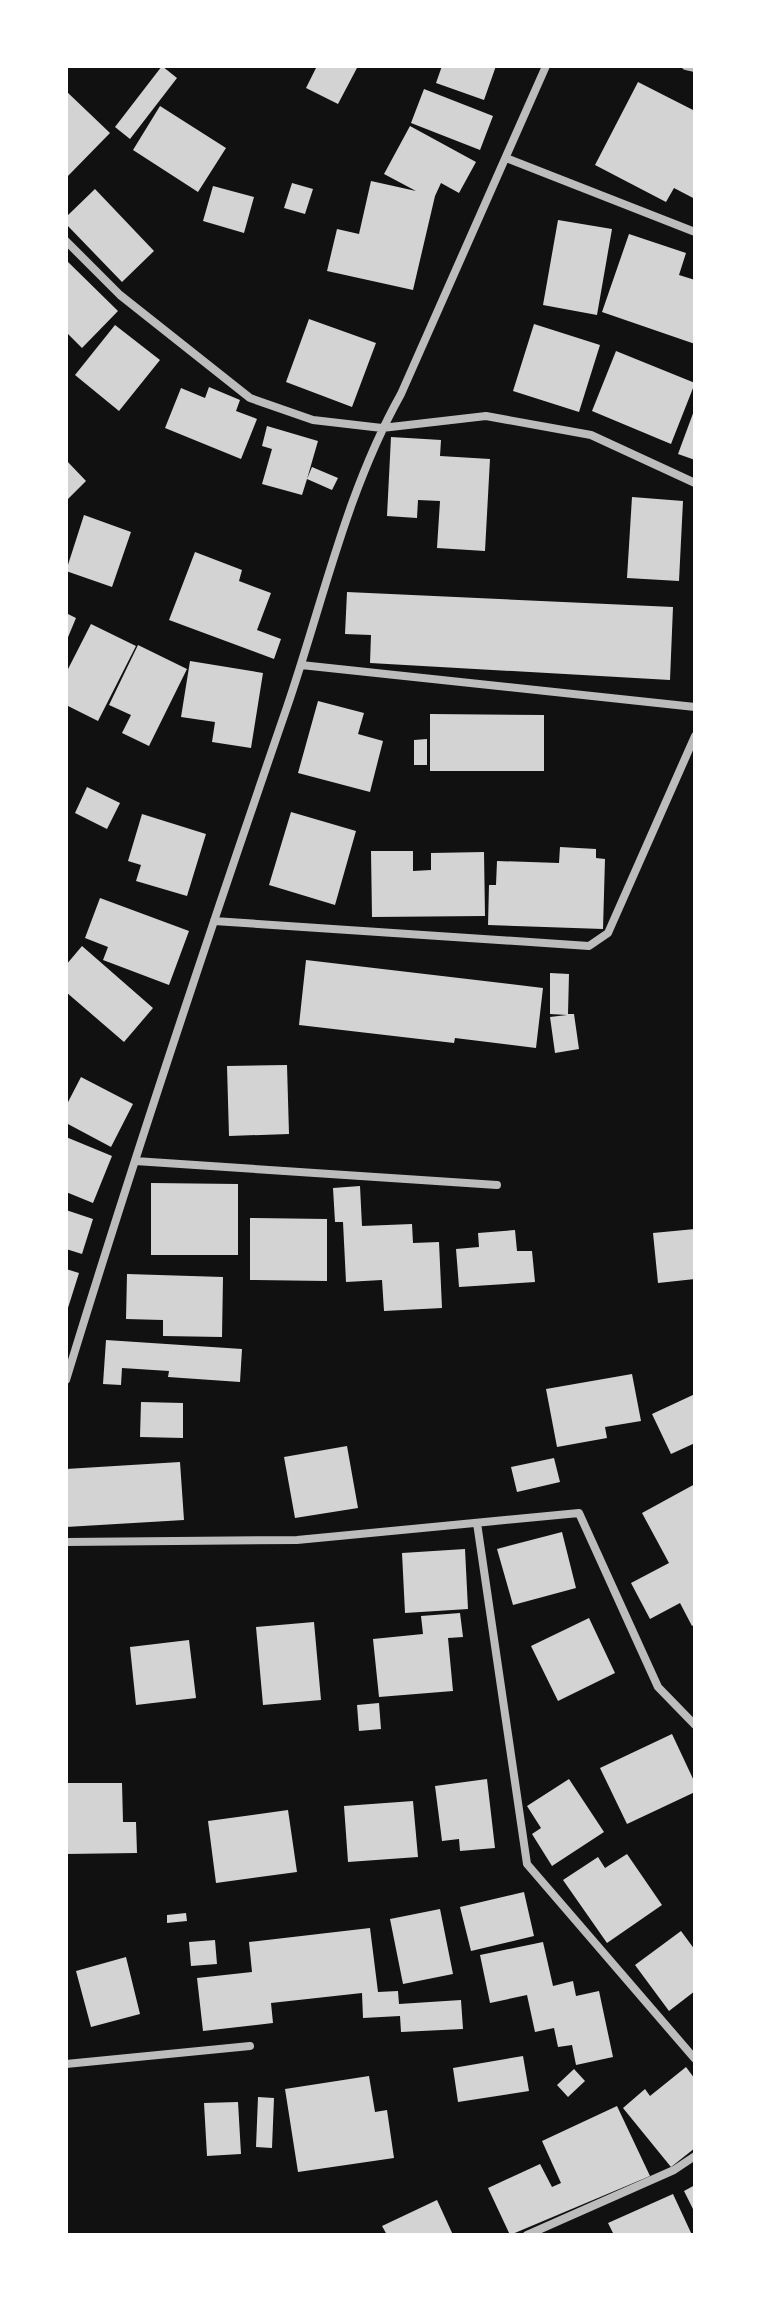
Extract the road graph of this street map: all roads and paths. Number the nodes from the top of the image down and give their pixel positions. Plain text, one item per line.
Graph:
1 (546, 66) edge
2 (686, 66) edge
3 (695, 68) edge
4 (506, 158) junction
5 (695, 232) edge
6 (66, 241) edge
7 (382, 428) junction
8 (695, 483) edge
9 (301, 665) junction
10 (695, 707) edge
11 (695, 736) edge
12 (214, 921) junction
13 (135, 1161) junction
14 (497, 1185) dead end
15 (66, 1380) edge
16 (477, 1523) junction
17 (66, 1542) edge
18 (695, 1725) edge
19 (250, 2046) dead end
20 (695, 2059) edge
21 (66, 2064) edge
22 (695, 2156) edge
23 (527, 2235) edge

1 - 4 street
2 - 3 street
4 - 5 street
4 - 7 street
6 - 7 street
7 - 8 street
7 - 9 street
9 - 10 street
9 - 12 street
11 - 12 street
12 - 13 street
13 - 14 street
13 - 15 street
16 - 17 street
16 - 18 street
16 - 20 street
19 - 21 street
22 - 23 street

